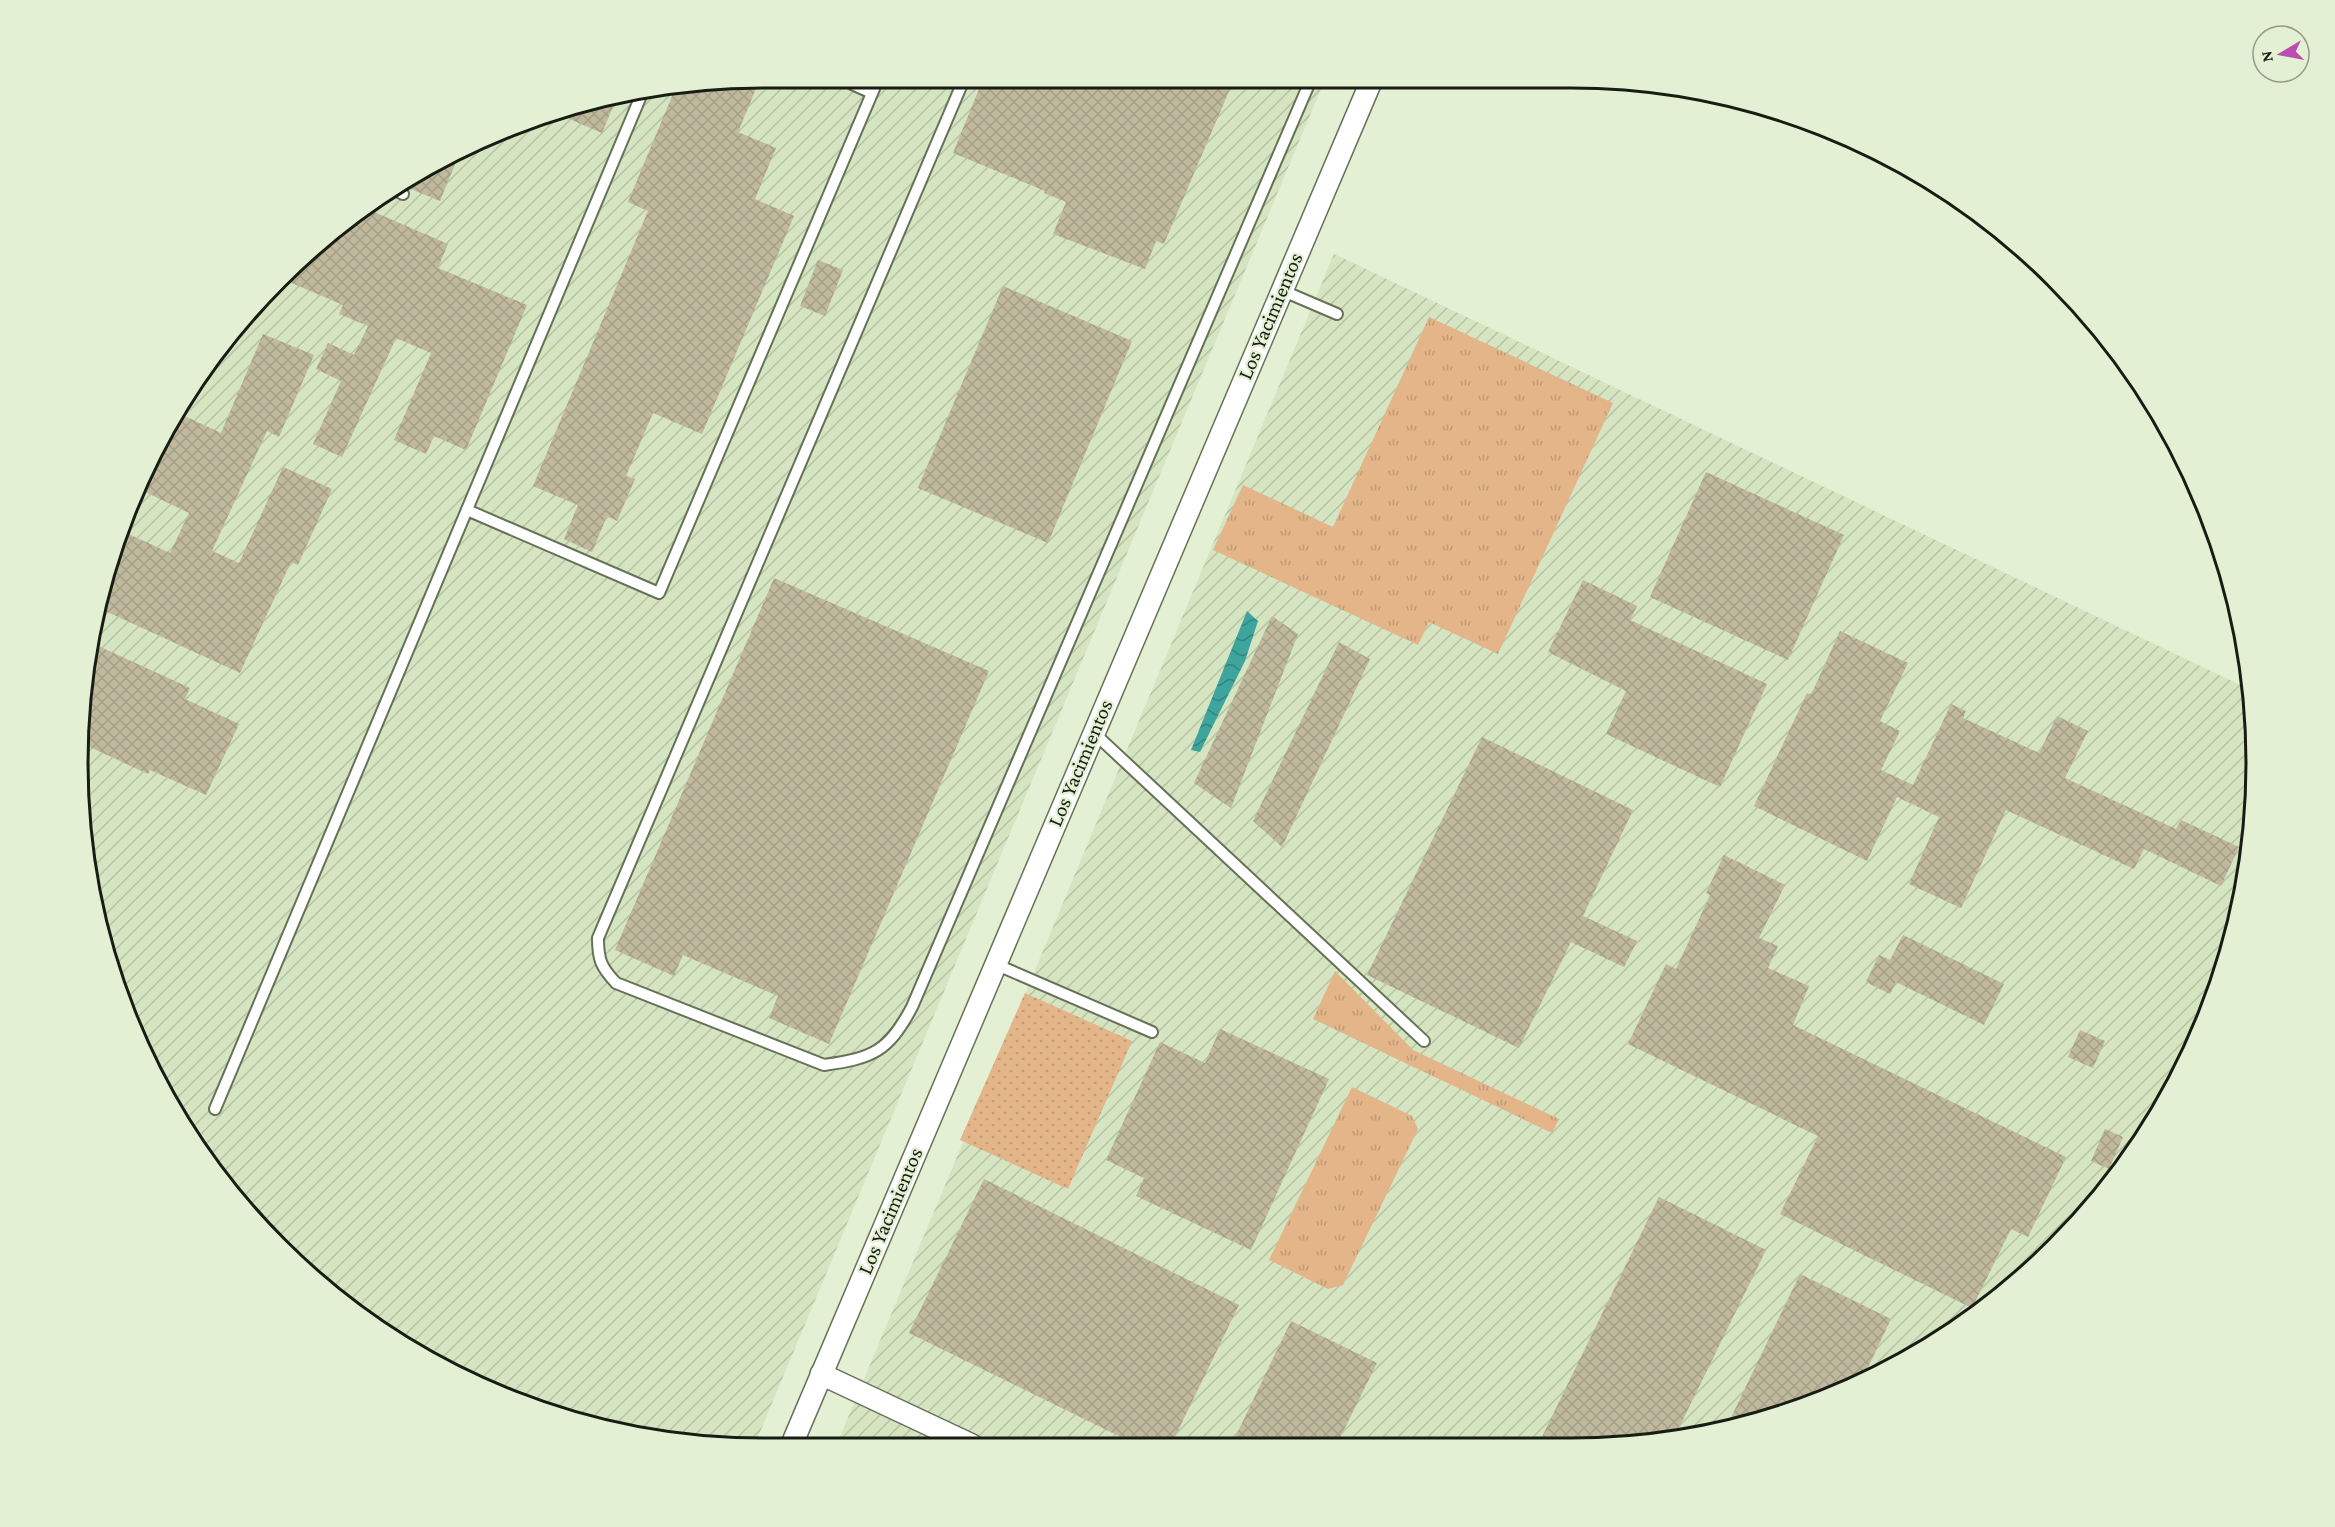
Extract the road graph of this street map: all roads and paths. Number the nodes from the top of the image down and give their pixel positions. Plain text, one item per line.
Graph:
1 (874, 88) edge
2 (960, 88) edge
3 (1307, 88) edge
4 (1368, 88) edge
5 (639, 100) edge
6 (1281, 290) junction
7 (1337, 314) dead end
8 (467, 510) junction
9 (1093, 732) junction
10 (995, 964) junction
11 (1152, 1032) dead end
12 (1424, 1041) dead end
13 (215, 1109) dead end
14 (821, 1374) junction
15 (794, 1438) edge
16 (959, 1438) edge

1 - 8 lane
2 - 3 lane
4 - 6 street, Los Yacimientos
5 - 8 lane
6 - 7 lane
6 - 9 street, Los Yacimientos
8 - 13 lane
9 - 10 street, Los Yacimientos
9 - 12 lane
10 - 11 lane
10 - 14 street, Los Yacimientos
14 - 15 street, Los Yacimientos
14 - 16 street

